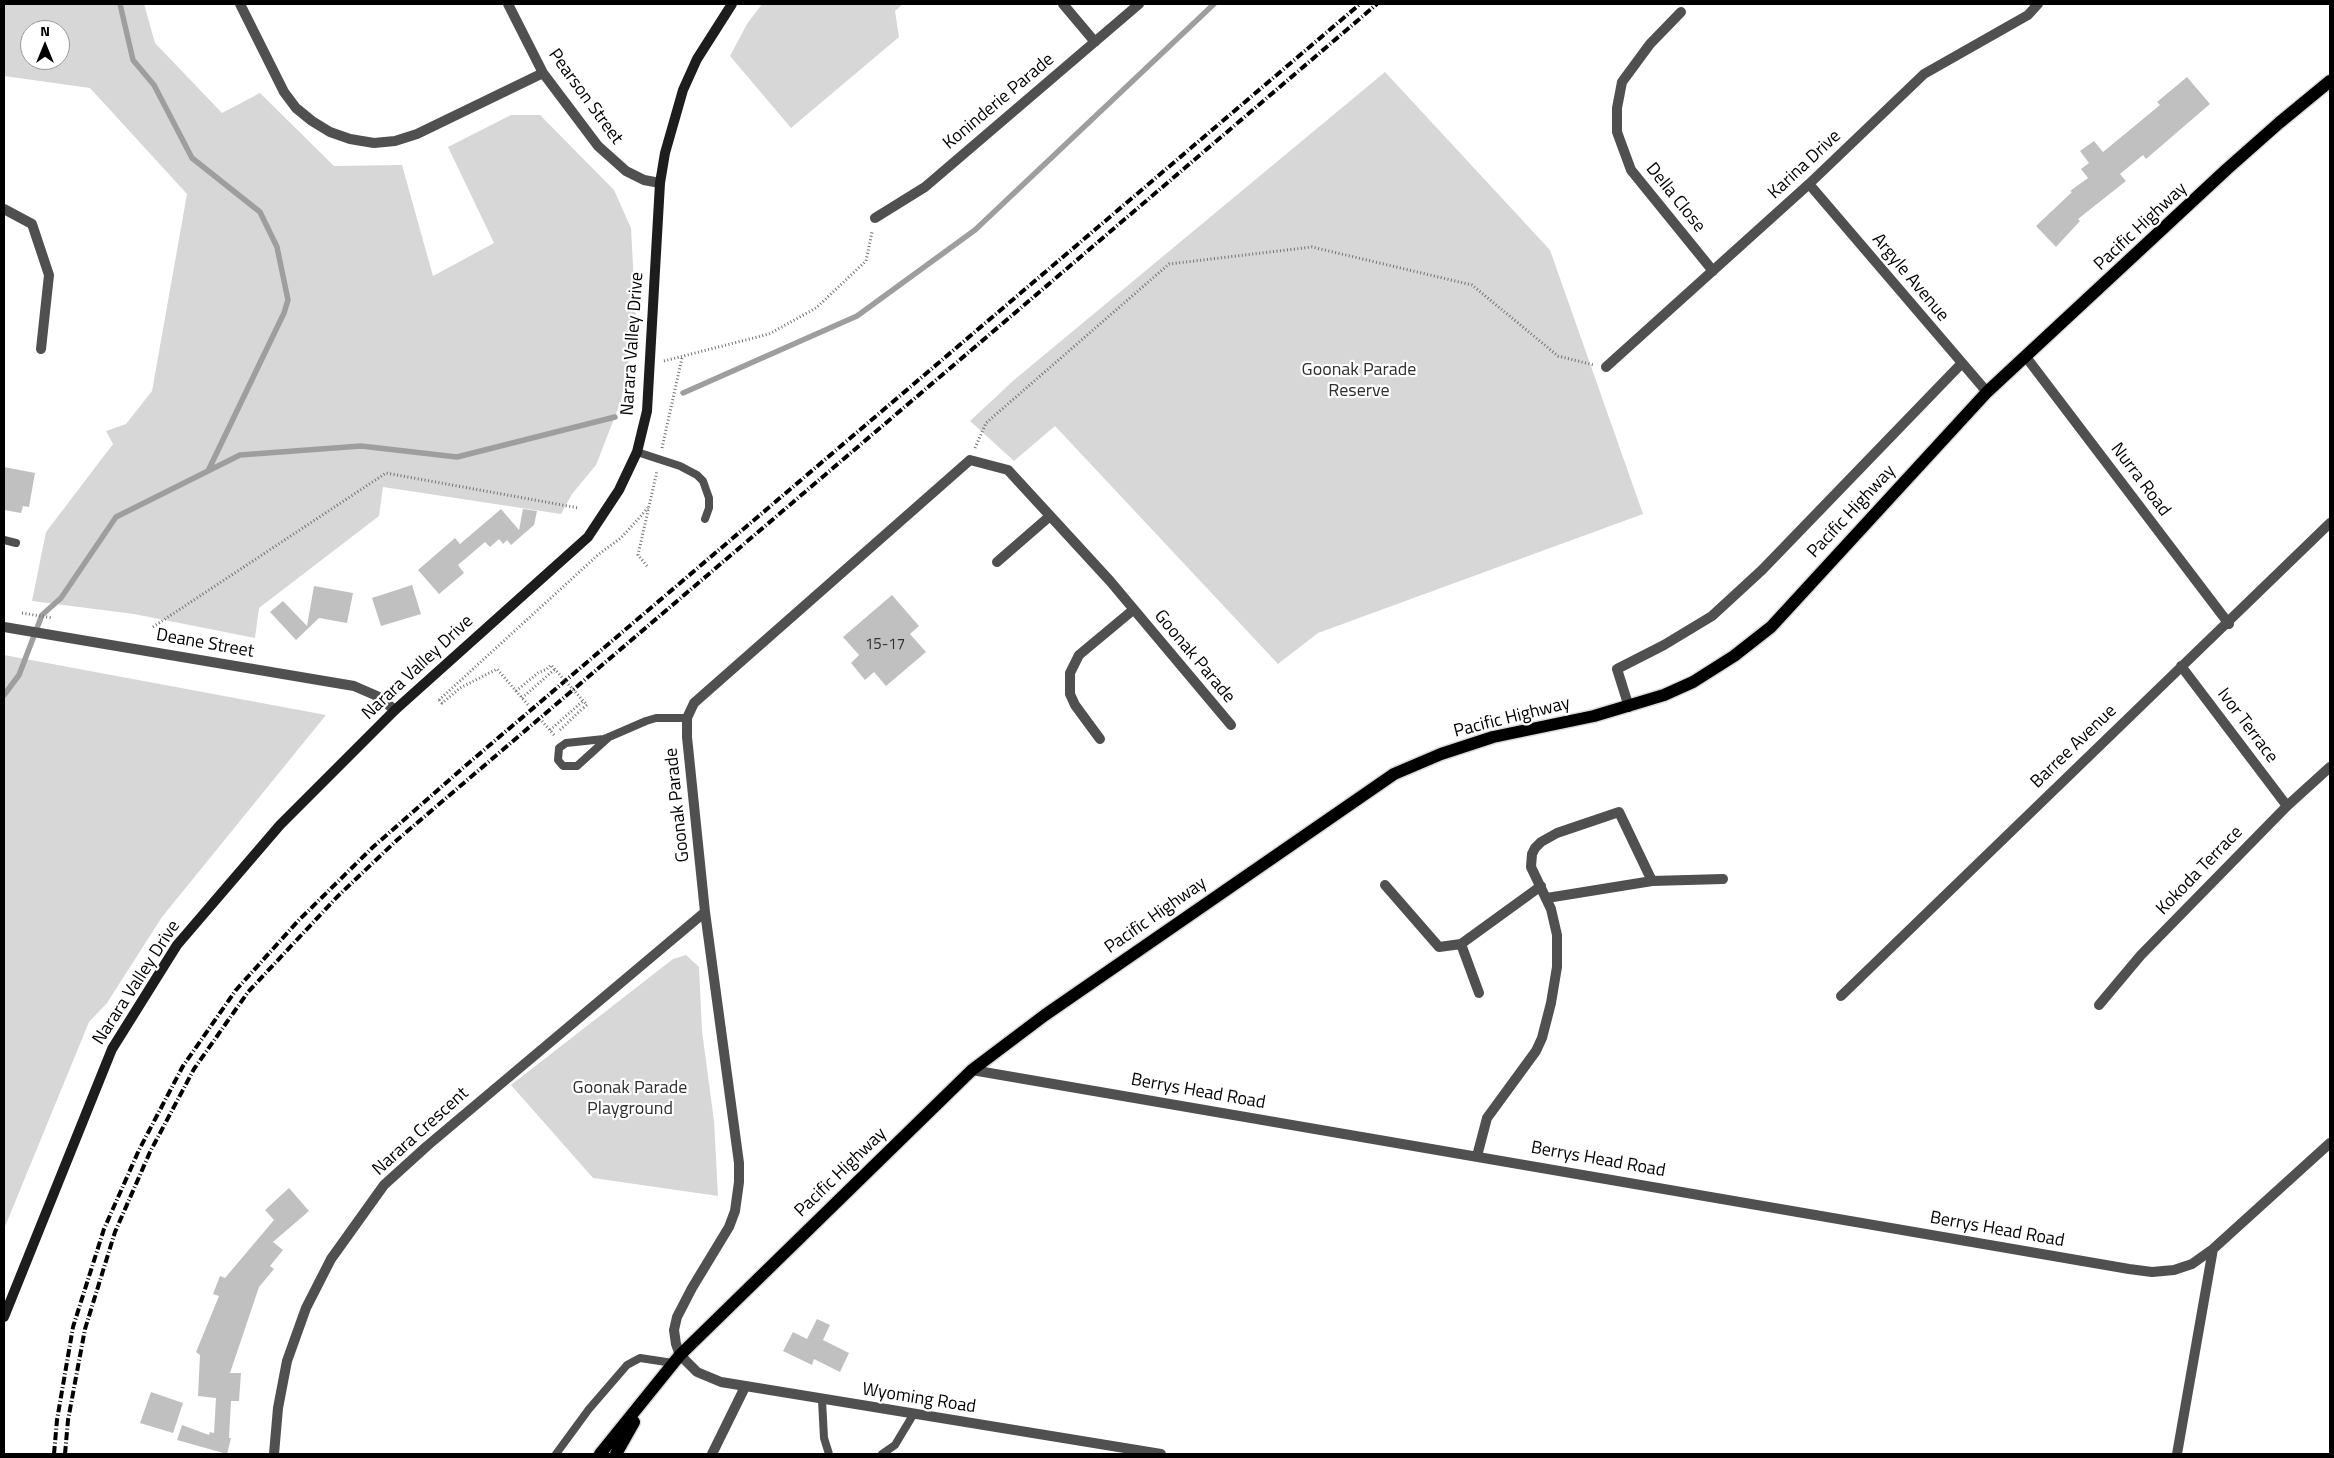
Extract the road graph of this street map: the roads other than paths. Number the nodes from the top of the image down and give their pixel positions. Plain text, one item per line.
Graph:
1 (240, 4) edge
2 (508, 4) edge
3 (732, 4) edge
4 (1063, 4) edge
5 (1139, 4) edge
6 (2038, 4) edge
7 (1681, 12) dead end
8 (1095, 42) junction
9 (543, 73) junction
10 (2330, 81) edge
11 (660, 183) junction
12 (1809, 184) junction
13 (4, 210) edge
14 (876, 218) road end
15 (1713, 271) junction
16 (41, 349) dead end
17 (2026, 357) junction
18 (1962, 363) junction
19 (1606, 367) road end
20 (1987, 392) junction
21 (637, 452) junction
22 (1050, 516) junction
23 (704, 519) dead end
24 (2330, 523) edge
25 (4, 540) edge
26 (16, 543) dead end
27 (997, 562) dead end
28 (1133, 610) junction
29 (2229, 624) junction
30 (9, 627) edge
31 (2181, 666) junction
32 (1629, 707) junction
33 (395, 710) junction
34 (687, 718) junction
35 (1231, 725) dead end
36 (609, 737) junction
37 (1100, 739) dead end
38 (2330, 767) edge
39 (2286, 806) junction
40 (1723, 879) dead end
41 (1652, 881) junction
42 (1385, 885) dead end
43 (1541, 886) junction
44 (1547, 898) junction
45 (705, 912) junction
46 (1461, 944) junction
47 (1479, 993) dead end
48 (1841, 996) dead end
49 (2099, 1005) dead end
50 (972, 1070) junction
51 (2330, 1143) edge
52 (1477, 1156) junction
53 (2212, 1249) junction
54 (4, 1317) edge
55 (676, 1359) junction
56 (655, 1387) junction
57 (745, 1387) junction
58 (822, 1400) junction
59 (913, 1415) junction
60 (274, 1454) edge
61 (556, 1454) edge
62 (600, 1454) edge
63 (616, 1454) edge
64 (712, 1454) edge
65 (829, 1454) edge
66 (882, 1454) edge
67 (1161, 1454) edge
68 (2177, 1454) edge

1 - 9 street
2 - 9 street, Pearson Street
3 - 11 main road, Narara Valley Drive
4 - 8 street
5 - 8 street, Koninderie Parade
6 - 12 street, Karina Drive
7 - 15 street, Della Close
8 - 14 street, Koninderie Parade
9 - 11 street, Pearson Street
10 - 17 main road, Pacific Highway
11 - 21 main road, Narara Valley Drive
12 - 15 street, Karina Drive
12 - 18 street, Argyle Avenue
13 - 16 street
15 - 19 street, Karina Drive
17 - 20 main road, Pacific Highway
17 - 29 street, Nurra Road
18 - 20 street, Argyle Avenue
18 - 32 street
20 - 32 main road, Pacific Highway
21 - 23 lane
21 - 33 main road, Narara Valley Drive
22 - 27 street
22 - 28 street, Goonak Parade
22 - 34 street, Goonak Parade
24 - 29 street, Barree Avenue
25 - 26 lane
28 - 35 street, Goonak Parade
28 - 37 street, Goonak Parade
29 - 31 street, Barree Avenue
30 - 33 street, Deane Street
31 - 39 street, Ivor Terrace
31 - 48 street, Barree Avenue
32 - 50 main road, Pacific Highway
33 - 54 main road, Narara Valley Drive
34 - 36 lane
34 - 45 street, Goonak Parade
36 - 36 lane
38 - 39 street, Kokoda Terrace
39 - 49 street, Kokoda Terrace
40 - 41 street
41 - 43 street
41 - 44 street
42 - 46 street
43 - 44 street
43 - 46 street
44 - 52 street
45 - 55 street, Goonak Parade
45 - 60 street, Narara Crescent
46 - 47 street
50 - 52 street, Berrys Head Road
50 - 55 main road, Pacific Highway
51 - 53 street, Berrys Head Road
52 - 53 street, Berrys Head Road
53 - 68 street
55 - 56 main road, Pacific Highway
55 - 57 street, Wyoming Road
55 - 61 lane
56 - 62 main road, Pacific Highway
56 - 63 main road, Pacific Highway
57 - 58 street, Wyoming Road
57 - 64 street
58 - 59 street, Wyoming Road
58 - 65 lane
59 - 66 lane
59 - 67 street, Wyoming Road

